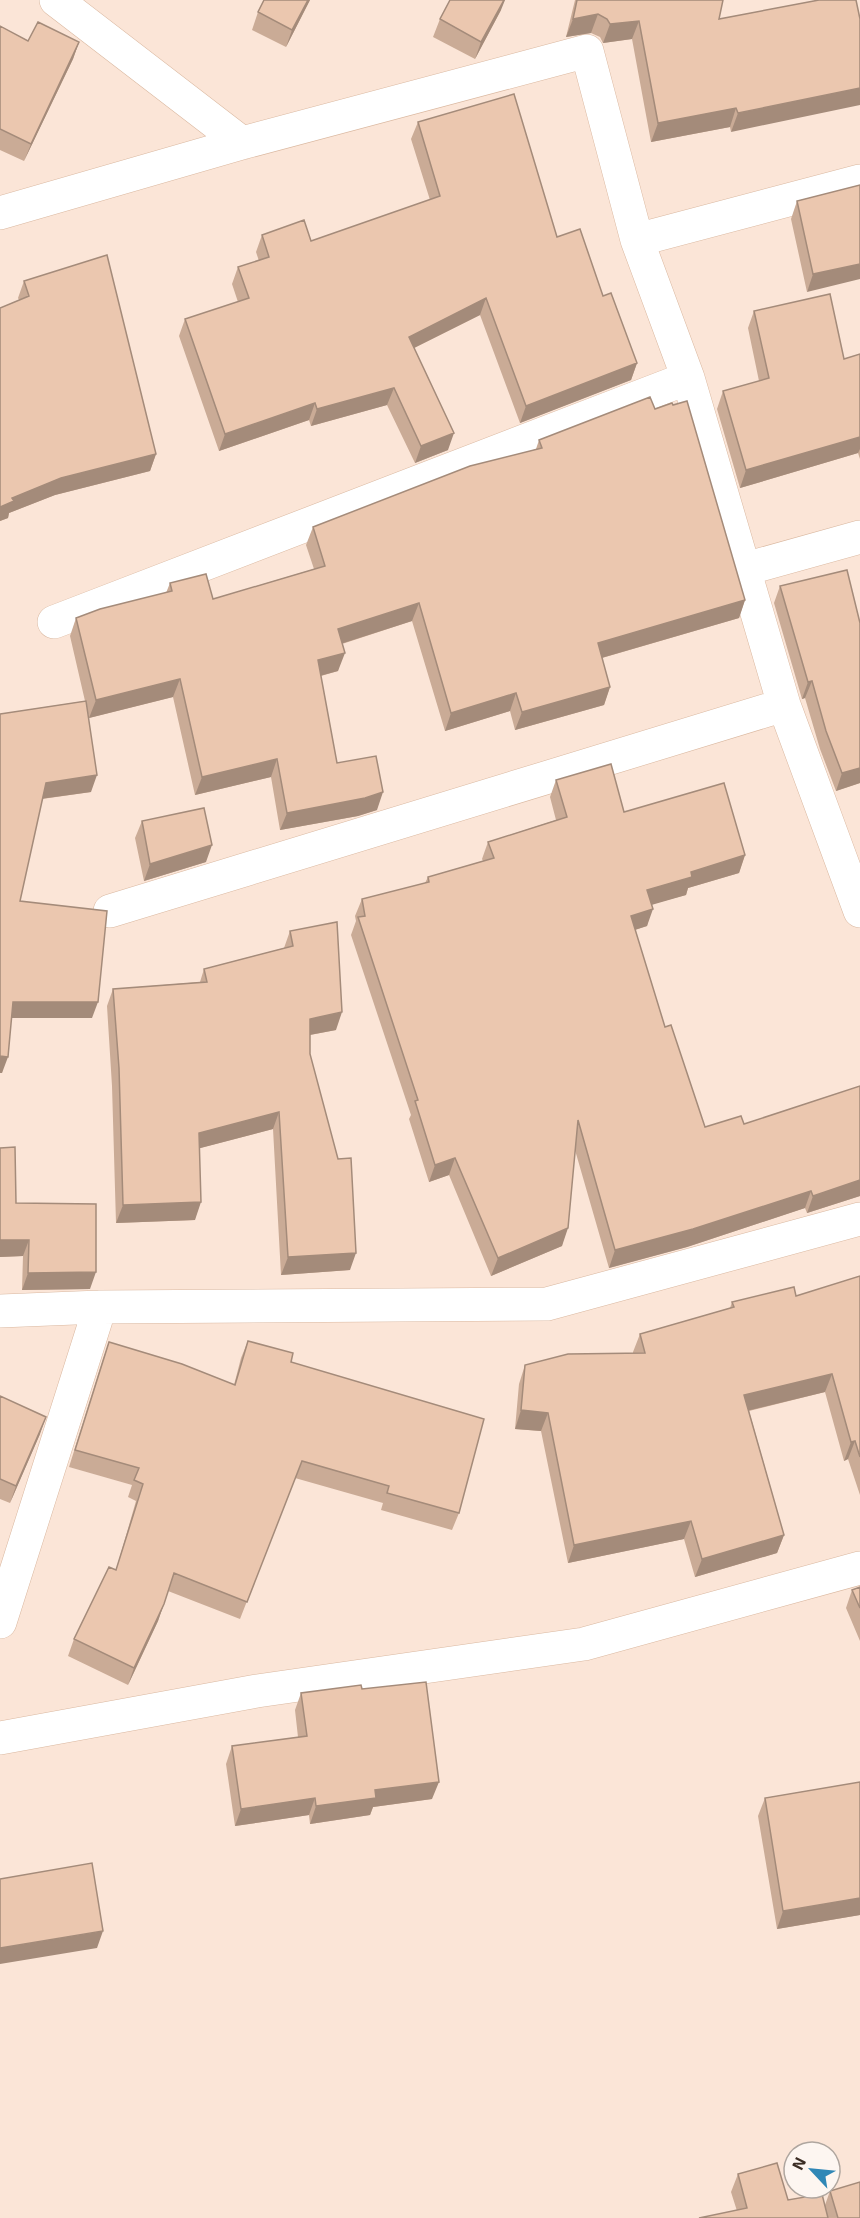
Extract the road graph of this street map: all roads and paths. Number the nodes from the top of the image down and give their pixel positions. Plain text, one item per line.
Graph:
1 (56, 0) edge
2 (242, 143) junction
3 (860, 181) edge
4 (0, 213) edge
5 (637, 240) junction
6 (688, 378) junction
7 (860, 537) edge
8 (745, 569) junction
9 (54, 622) dead end
10 (784, 705) junction
11 (110, 911) dead end
12 (860, 911) edge
13 (860, 1219) edge
14 (100, 1307) junction
15 (0, 1311) edge
16 (860, 1568) edge
17 (0, 1622) edge
18 (0, 1738) edge

1 - 2 street
2 - 4 street
2 - 5 street
3 - 5 street
5 - 6 street
6 - 8 street
6 - 9 street
7 - 8 street
8 - 10 street
10 - 11 street
10 - 12 street
13 - 14 street
14 - 15 street
14 - 17 street
16 - 18 street

